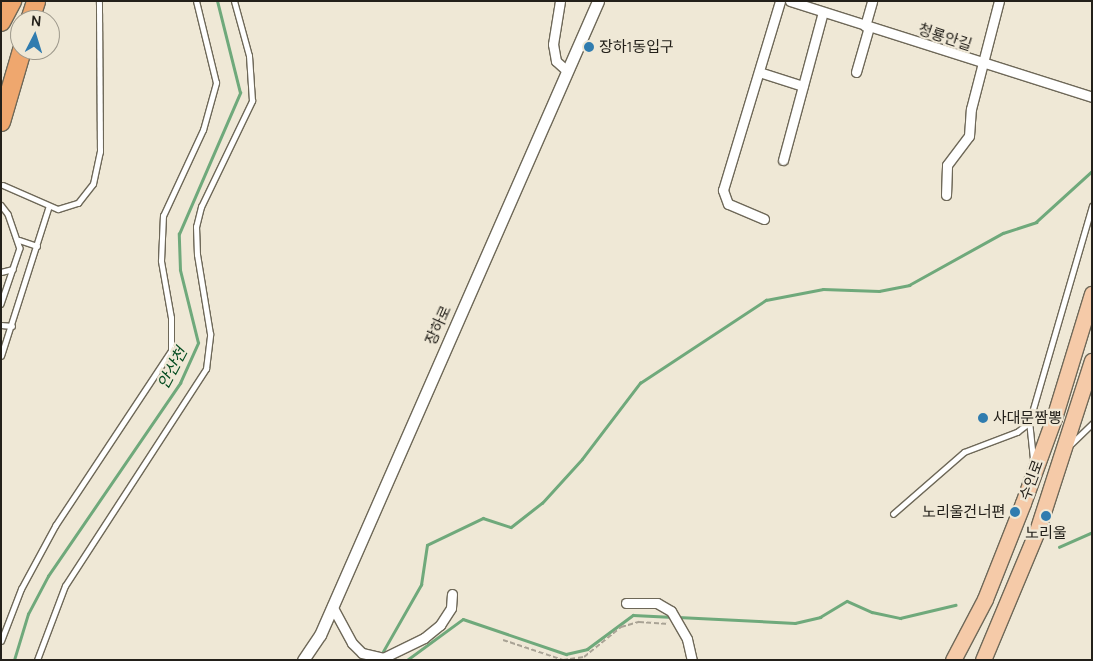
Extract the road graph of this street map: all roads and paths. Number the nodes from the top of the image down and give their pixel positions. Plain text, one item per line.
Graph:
1 (12, 1) edge
2 (99, 1) edge
3 (196, 1) edge
4 (234, 1) edge
5 (560, 1) edge
6 (598, 1) edge
7 (780, 1) edge
8 (790, 1) edge
9 (872, 1) edge
10 (999, 1) edge
11 (823, 12) junction
12 (1, 22) edge
13 (867, 27) junction
14 (19, 60) edge
15 (984, 65) junction
16 (566, 70) junction
17 (759, 72) junction
18 (856, 72) dead end
19 (803, 86) junction
20 (1092, 98) edge
21 (1, 122) edge
22 (783, 160) dead end
23 (3, 185) dead end
24 (946, 195) dead end
25 (2, 206) edge
26 (49, 206) junction
27 (1092, 206) edge
28 (1, 213) edge
29 (764, 219) dead end
30 (19, 240) junction
31 (37, 246) junction
32 (13, 269) junction
33 (1, 272) edge
34 (1092, 294) edge
35 (1, 304) edge
36 (1, 325) edge
37 (12, 326) junction
38 (1, 356) edge
39 (1092, 361) edge
40 (1029, 423) junction
41 (1092, 424) edge
42 (1064, 453) junction
43 (1035, 470) junction
44 (893, 514) dead end
45 (452, 594) dead end
46 (626, 603) dead end
47 (332, 606) junction
48 (680, 624) junction
49 (503, 640) dead end
50 (1, 641) edge
51 (567, 659) edge
52 (37, 660) edge
53 (303, 660) edge
54 (692, 660) edge
55 (953, 660) edge
56 (983, 660) edge

1 - 12 highway
2 - 26 lane
3 - 50 lane
4 - 52 lane
5 - 16 street
6 - 16 street, 장하로
7 - 17 street
8 - 11 street, 청룡안길
9 - 13 street
10 - 15 street
11 - 13 street, 청룡안길
11 - 19 street
13 - 15 street, 청룡안길
13 - 18 street
14 - 21 highway
15 - 20 street, 청룡안길
15 - 24 street
16 - 47 street, 장하로
17 - 19 street
17 - 29 street
19 - 22 street
23 - 26 lane
25 - 28 lane
25 - 30 lane
26 - 31 lane
27 - 40 lane
30 - 31 lane
30 - 32 lane
31 - 37 lane
32 - 33 lane
32 - 35 lane
34 - 43 main road, 수인로
36 - 37 lane
37 - 38 lane
39 - 42 main road, 수인로
40 - 43 lane
40 - 44 lane
41 - 42 lane
42 - 56 main road, 수인로
43 - 55 main road, 수인로
45 - 47 street
46 - 48 street
47 - 53 street, 장하로
48 - 51 path
48 - 54 street
49 - 51 path

